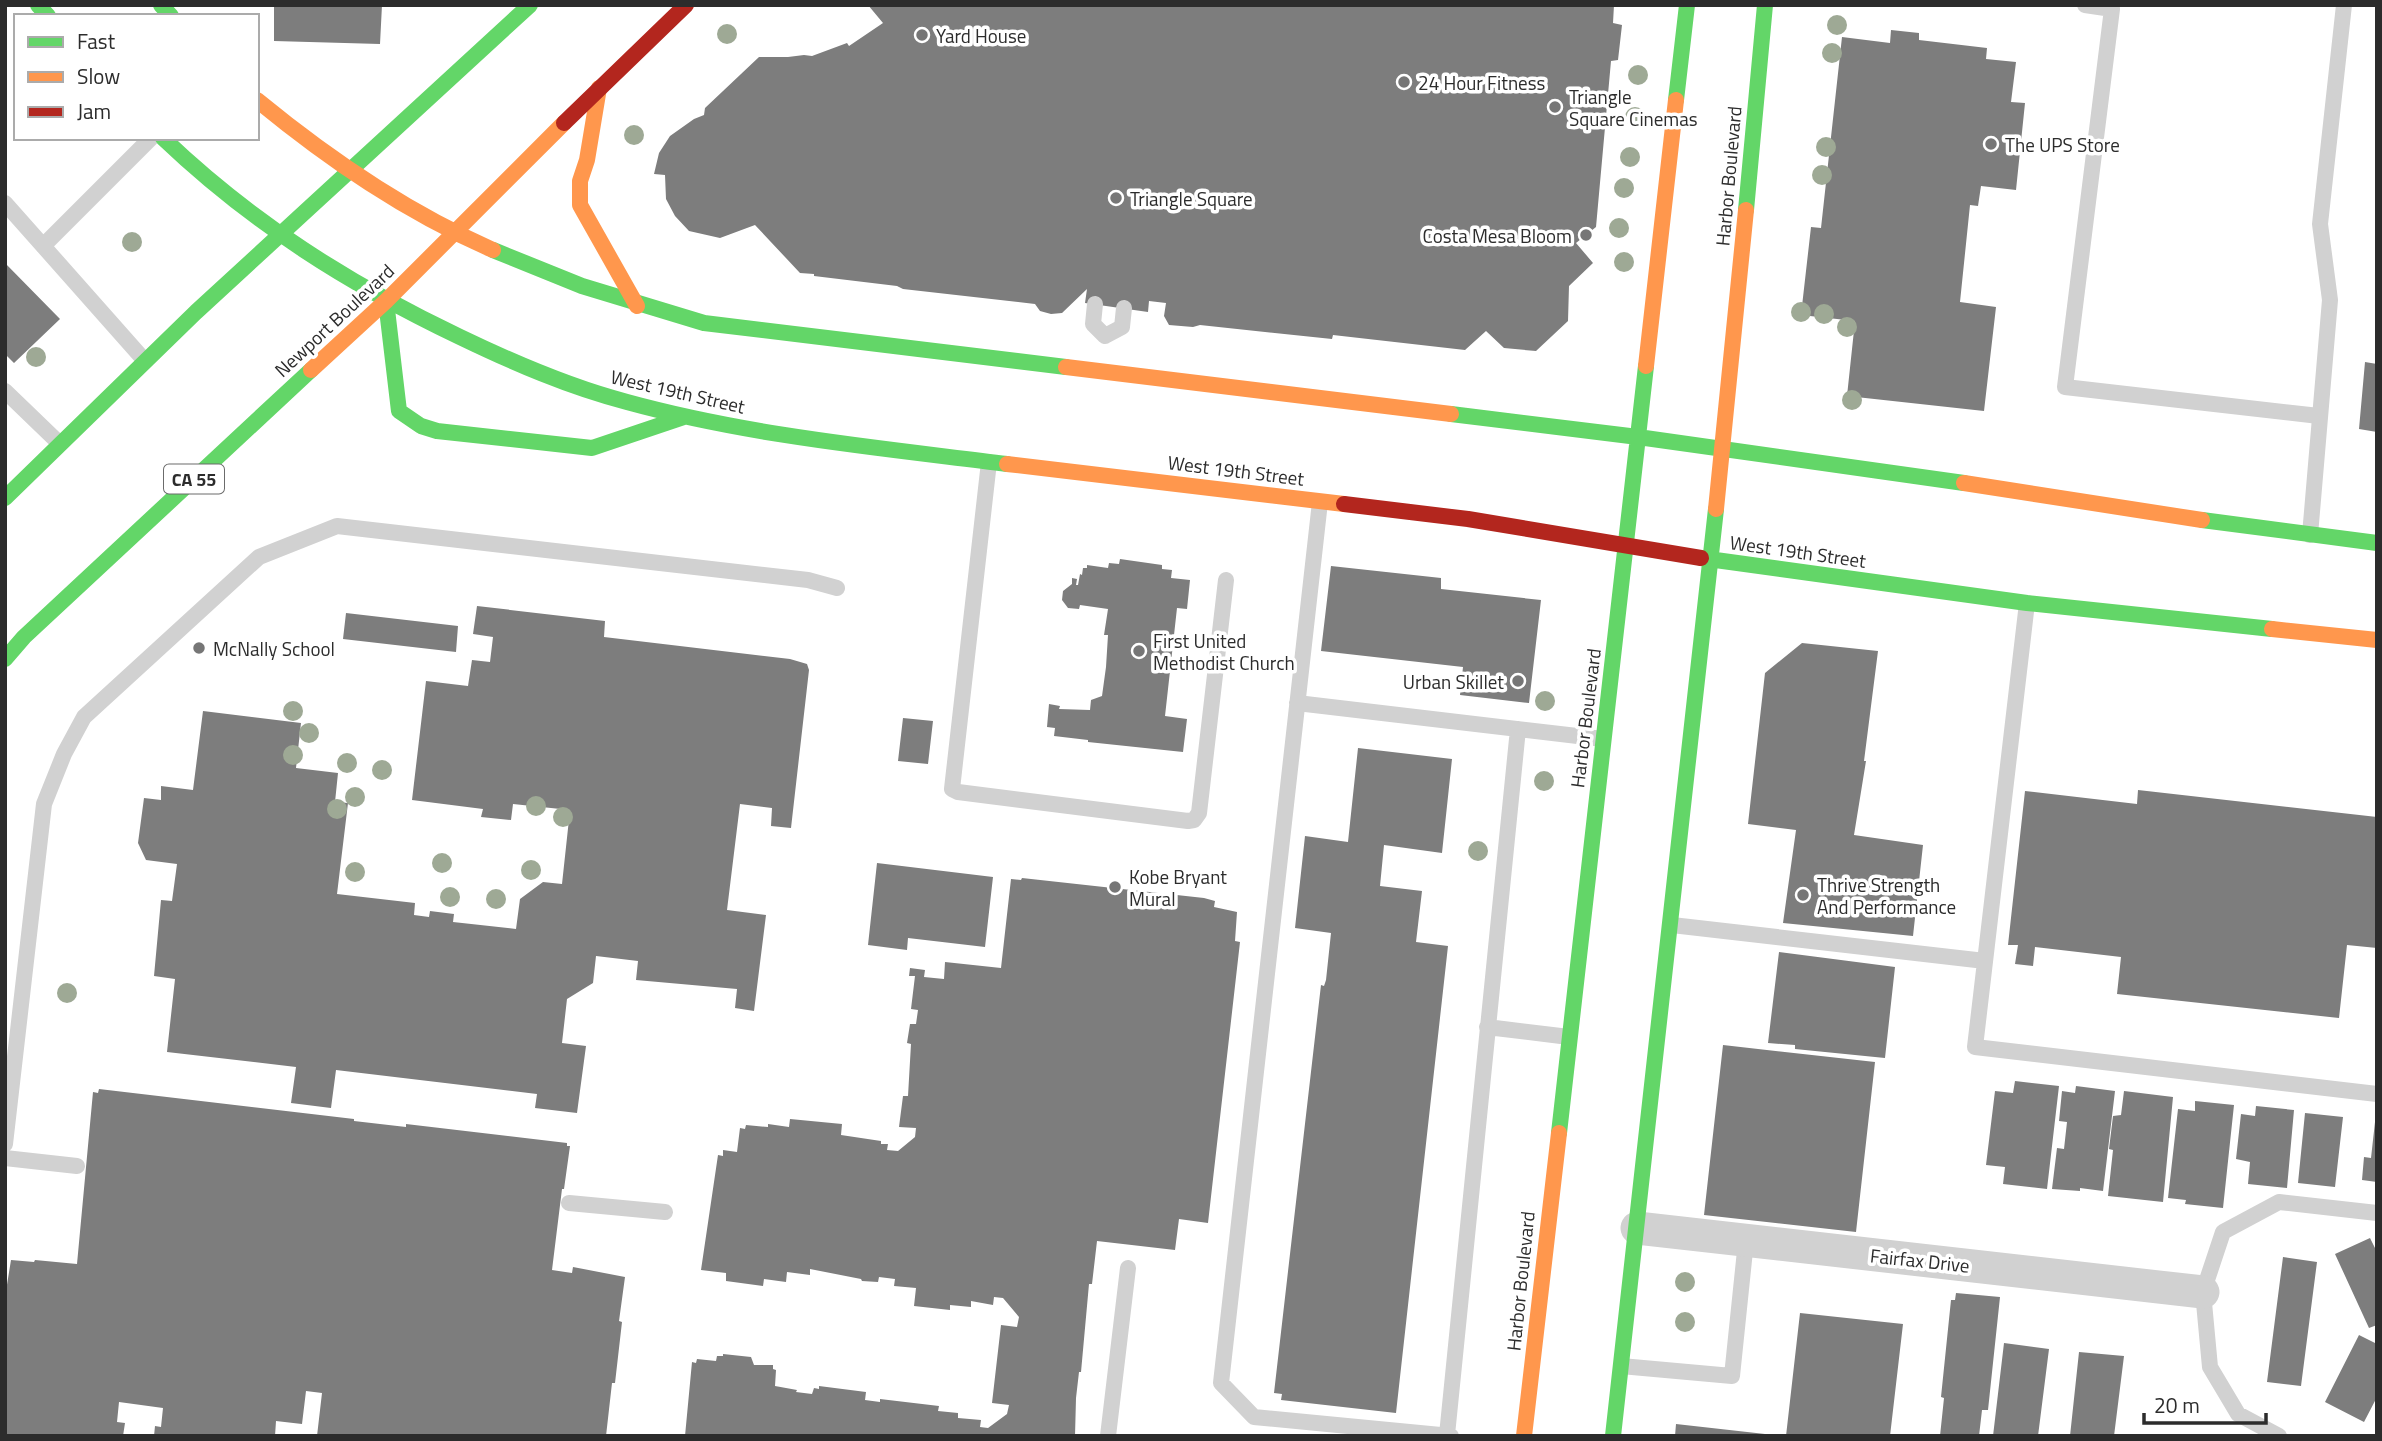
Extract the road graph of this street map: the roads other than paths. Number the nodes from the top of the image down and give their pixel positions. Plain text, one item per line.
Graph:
1 (530, 5) edge
2 (685, 5) edge
3 (1687, 5) edge
4 (1765, 5) edge
5 (2085, 5) edge
6 (2344, 5) edge
7 (599, 88) junction
8 (259, 102) edge
9 (149, 140) edge
10 (165, 140) edge
11 (350, 173) junction
12 (5, 203) edge
13 (453, 234) junction
14 (278, 237) junction
15 (43, 246) junction
16 (386, 301) junction
17 (1095, 304) dead end
18 (637, 306) junction
19 (1124, 309) dead end
20 (1103, 354) junction
21 (146, 361) junction
22 (5, 391) edge
23 (2319, 416) junction
24 (684, 417) junction
25 (1638, 437) junction
26 (60, 444) junction
27 (1723, 449) junction
28 (989, 462) junction
29 (6, 496) edge
30 (1320, 502) junction
31 (2310, 535) junction
32 (2377, 543) edge
33 (1625, 547) junction
34 (1711, 560) junction
35 (1226, 580) dead end
36 (837, 588) dead end
37 (2026, 603) junction
38 (2377, 640) edge
39 (5, 659) edge
40 (1297, 703) junction
41 (1518, 729) junction
42 (1604, 739) junction
43 (1672, 925) junction
44 (1985, 961) junction
45 (1487, 1027) junction
46 (1569, 1037) junction
47 (2377, 1094) edge
48 (5, 1144) edge
49 (5, 1158) edge
50 (77, 1166) dead end
51 (569, 1203) dead end
52 (666, 1212) dead end
53 (2377, 1213) edge
54 (1637, 1228) junction
55 (1746, 1241) junction
56 (1128, 1268) dead end
57 (2203, 1292) junction
58 (1621, 1366) junction
59 (1449, 1435) edge
60 (1108, 1436) edge
61 (1524, 1436) edge
62 (1613, 1436) edge
63 (2279, 1436) edge

1 - 11 main road
2 - 7 main road, Newport Boulevard / CA 55
3 - 25 main road, Harbor Boulevard
4 - 27 main road, Harbor Boulevard
5 - 23 lane
6 - 23 lane
7 - 13 main road, Newport Boulevard / CA 55
7 - 18 main road
8 - 11 main road
9 - 15 lane
10 - 14 main road, West 19th Street
11 - 13 main road
11 - 14 main road
12 - 15 lane
13 - 16 main road, Newport Boulevard / CA 55
13 - 18 main road
14 - 16 main road, West 19th Street
14 - 21 main road
15 - 21 lane
16 - 24 main road, West 19th Street
16 - 24 main road
16 - 39 main road, Newport Boulevard / CA 55
17 - 20 lane
18 - 20 main road
19 - 20 lane
20 - 25 main road
21 - 26 main road
22 - 26 lane
23 - 31 lane
24 - 28 main road, West 19th Street
25 - 27 main road
25 - 33 main road, Harbor Boulevard
26 - 29 main road
27 - 31 main road
27 - 34 main road, Harbor Boulevard
28 - 30 main road, West 19th Street
28 - 35 lane
30 - 33 main road, West 19th Street
30 - 40 lane
31 - 32 main road
33 - 34 main road, West 19th Street
33 - 42 main road, Harbor Boulevard
34 - 37 main road, West 19th Street
34 - 43 main road, Harbor Boulevard
36 - 48 lane
37 - 38 main road, West 19th Street
37 - 44 lane
40 - 41 lane
40 - 59 lane
41 - 42 lane
41 - 45 lane
42 - 46 main road, Harbor Boulevard
43 - 44 lane
43 - 54 main road, Harbor Boulevard
44 - 47 lane
45 - 46 lane
45 - 59 lane
46 - 61 main road, Harbor Boulevard
49 - 50 lane
51 - 52 lane
53 - 57 lane
54 - 55 street, Fairfax Drive
54 - 58 main road, Harbor Boulevard
55 - 57 street, Fairfax Drive
55 - 58 lane
56 - 60 lane
57 - 63 lane
58 - 62 main road, Harbor Boulevard

